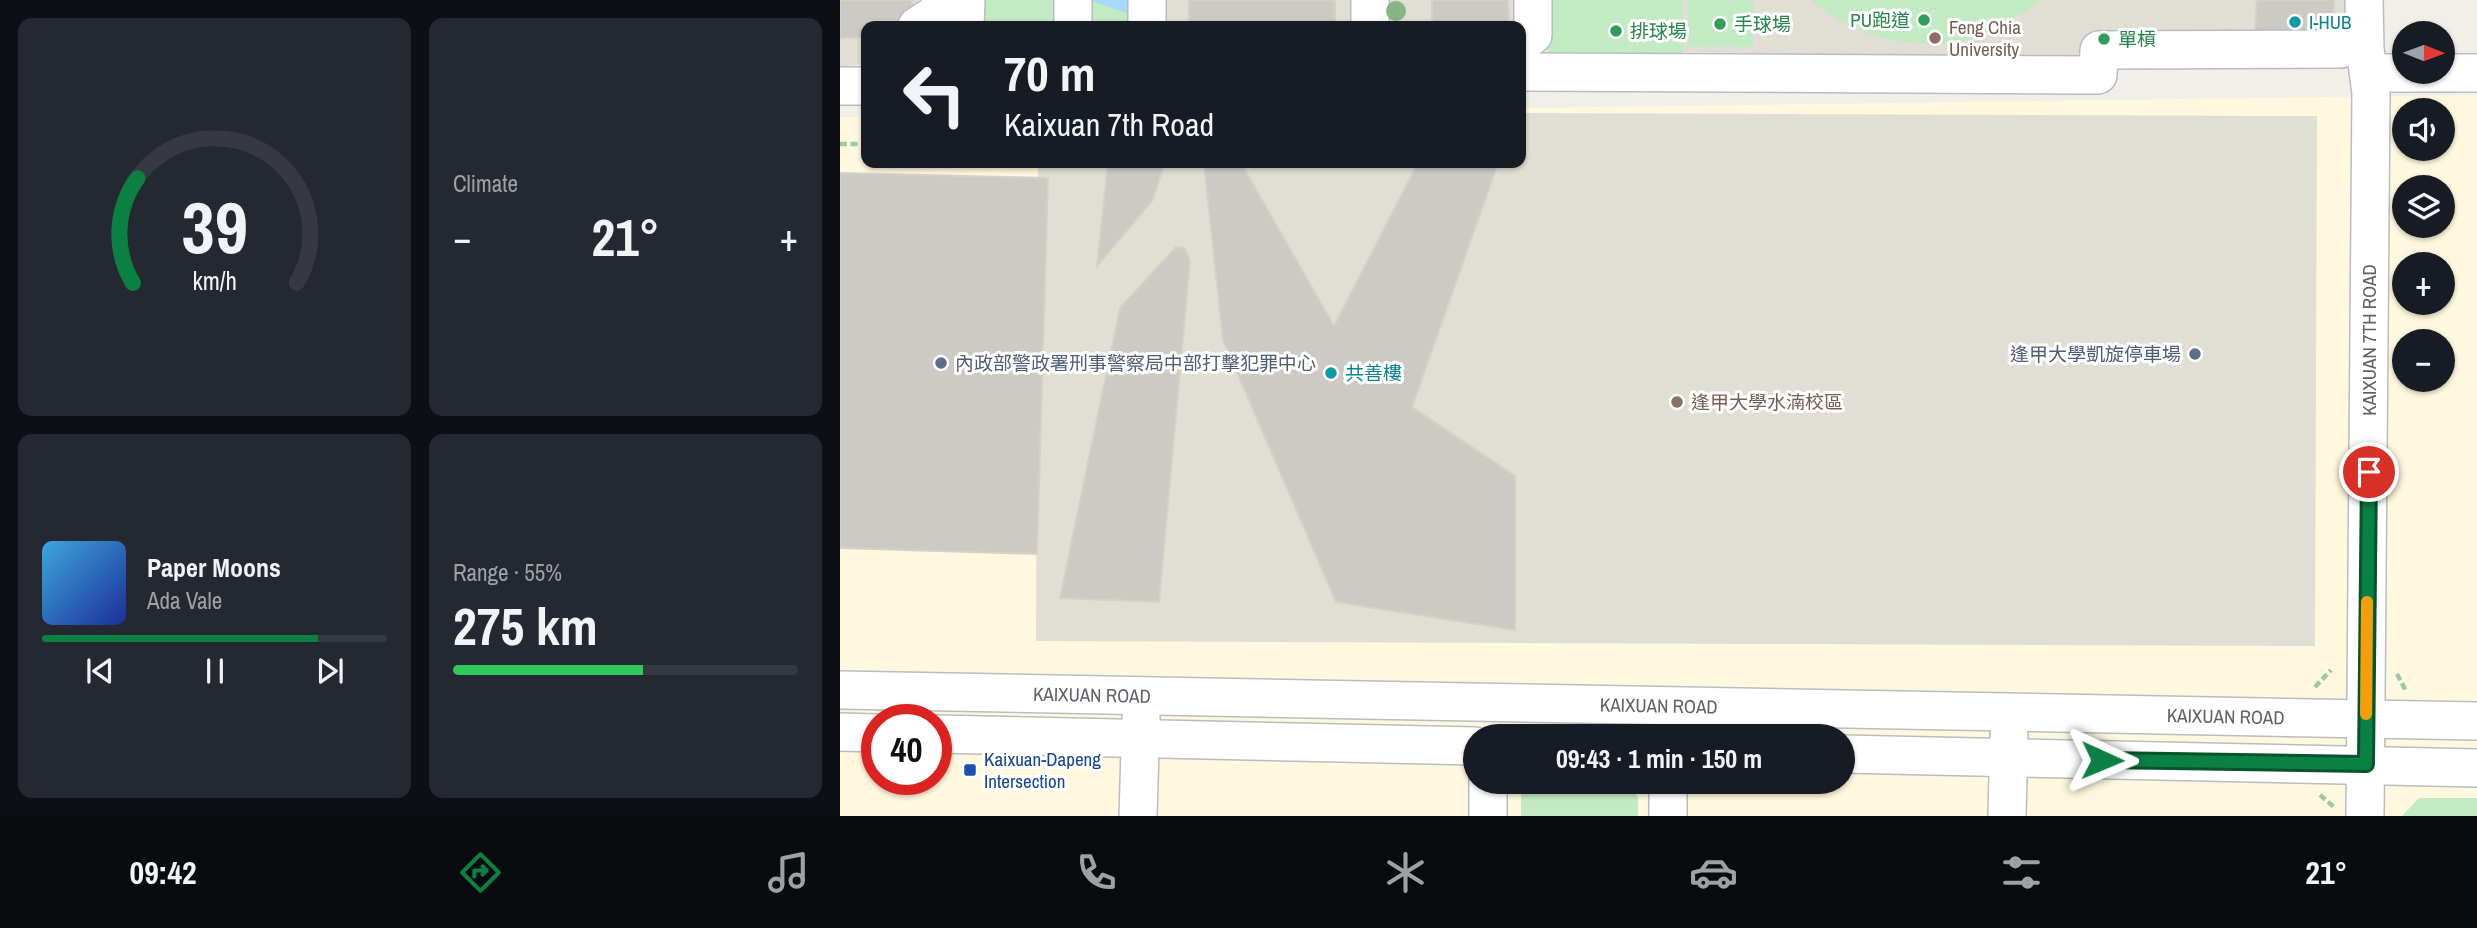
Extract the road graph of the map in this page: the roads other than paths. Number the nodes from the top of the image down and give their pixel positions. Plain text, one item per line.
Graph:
1 (1073, 0) edge
2 (1147, 0) edge
3 (1370, 0) edge
4 (1533, 0) edge
5 (2364, 0) edge
6 (1073, 21) edge
7 (1147, 21) edge
8 (1370, 21) edge
9 (1526, 40) edge
10 (2341, 49) dead end
11 (1526, 72) edge
12 (2369, 73) junction
13 (2477, 73) edge
14 (840, 86) edge
15 (861, 86) edge
16 (840, 690) edge
17 (1142, 695) junction
18 (2010, 713) junction
19 (1490, 719) edge
20 (2366, 719) junction
21 (1669, 721) edge
22 (2477, 721) edge
23 (840, 732) edge
24 (861, 733) edge
25 (952, 734) edge
26 (1139, 740) junction
27 (1463, 746) edge
28 (1855, 754) edge
29 (2008, 758) junction
30 (2366, 764) junction
31 (2477, 768) edge
32 (1488, 794) edge
33 (1668, 794) edge
34 (1138, 816) edge
35 (1488, 816) edge
36 (1668, 816) edge
37 (2007, 816) edge
38 (2365, 816) edge

1 - 6 street
2 - 7 street
3 - 8 street
4 - 9 street
5 - 12 street, KAIXUAN 7TH ROAD
10 - 11 street
12 - 13 street
12 - 20 street, KAIXUAN 7TH ROAD
14 - 15 street
16 - 17 street, KAIXUAN ROAD
17 - 19 street, KAIXUAN ROAD
17 - 26 street
18 - 20 street, KAIXUAN ROAD
18 - 21 street, KAIXUAN ROAD
18 - 29 street
19 - 21 street, KAIXUAN ROAD
20 - 22 street, KAIXUAN ROAD
20 - 30 street, KAIXUAN 7TH ROAD
23 - 24 street
25 - 26 street
26 - 27 street
26 - 34 street
28 - 29 street
29 - 30 street
29 - 37 street
30 - 31 street
30 - 38 street, KAIXUAN 7TH ROAD
32 - 35 street
33 - 36 street

